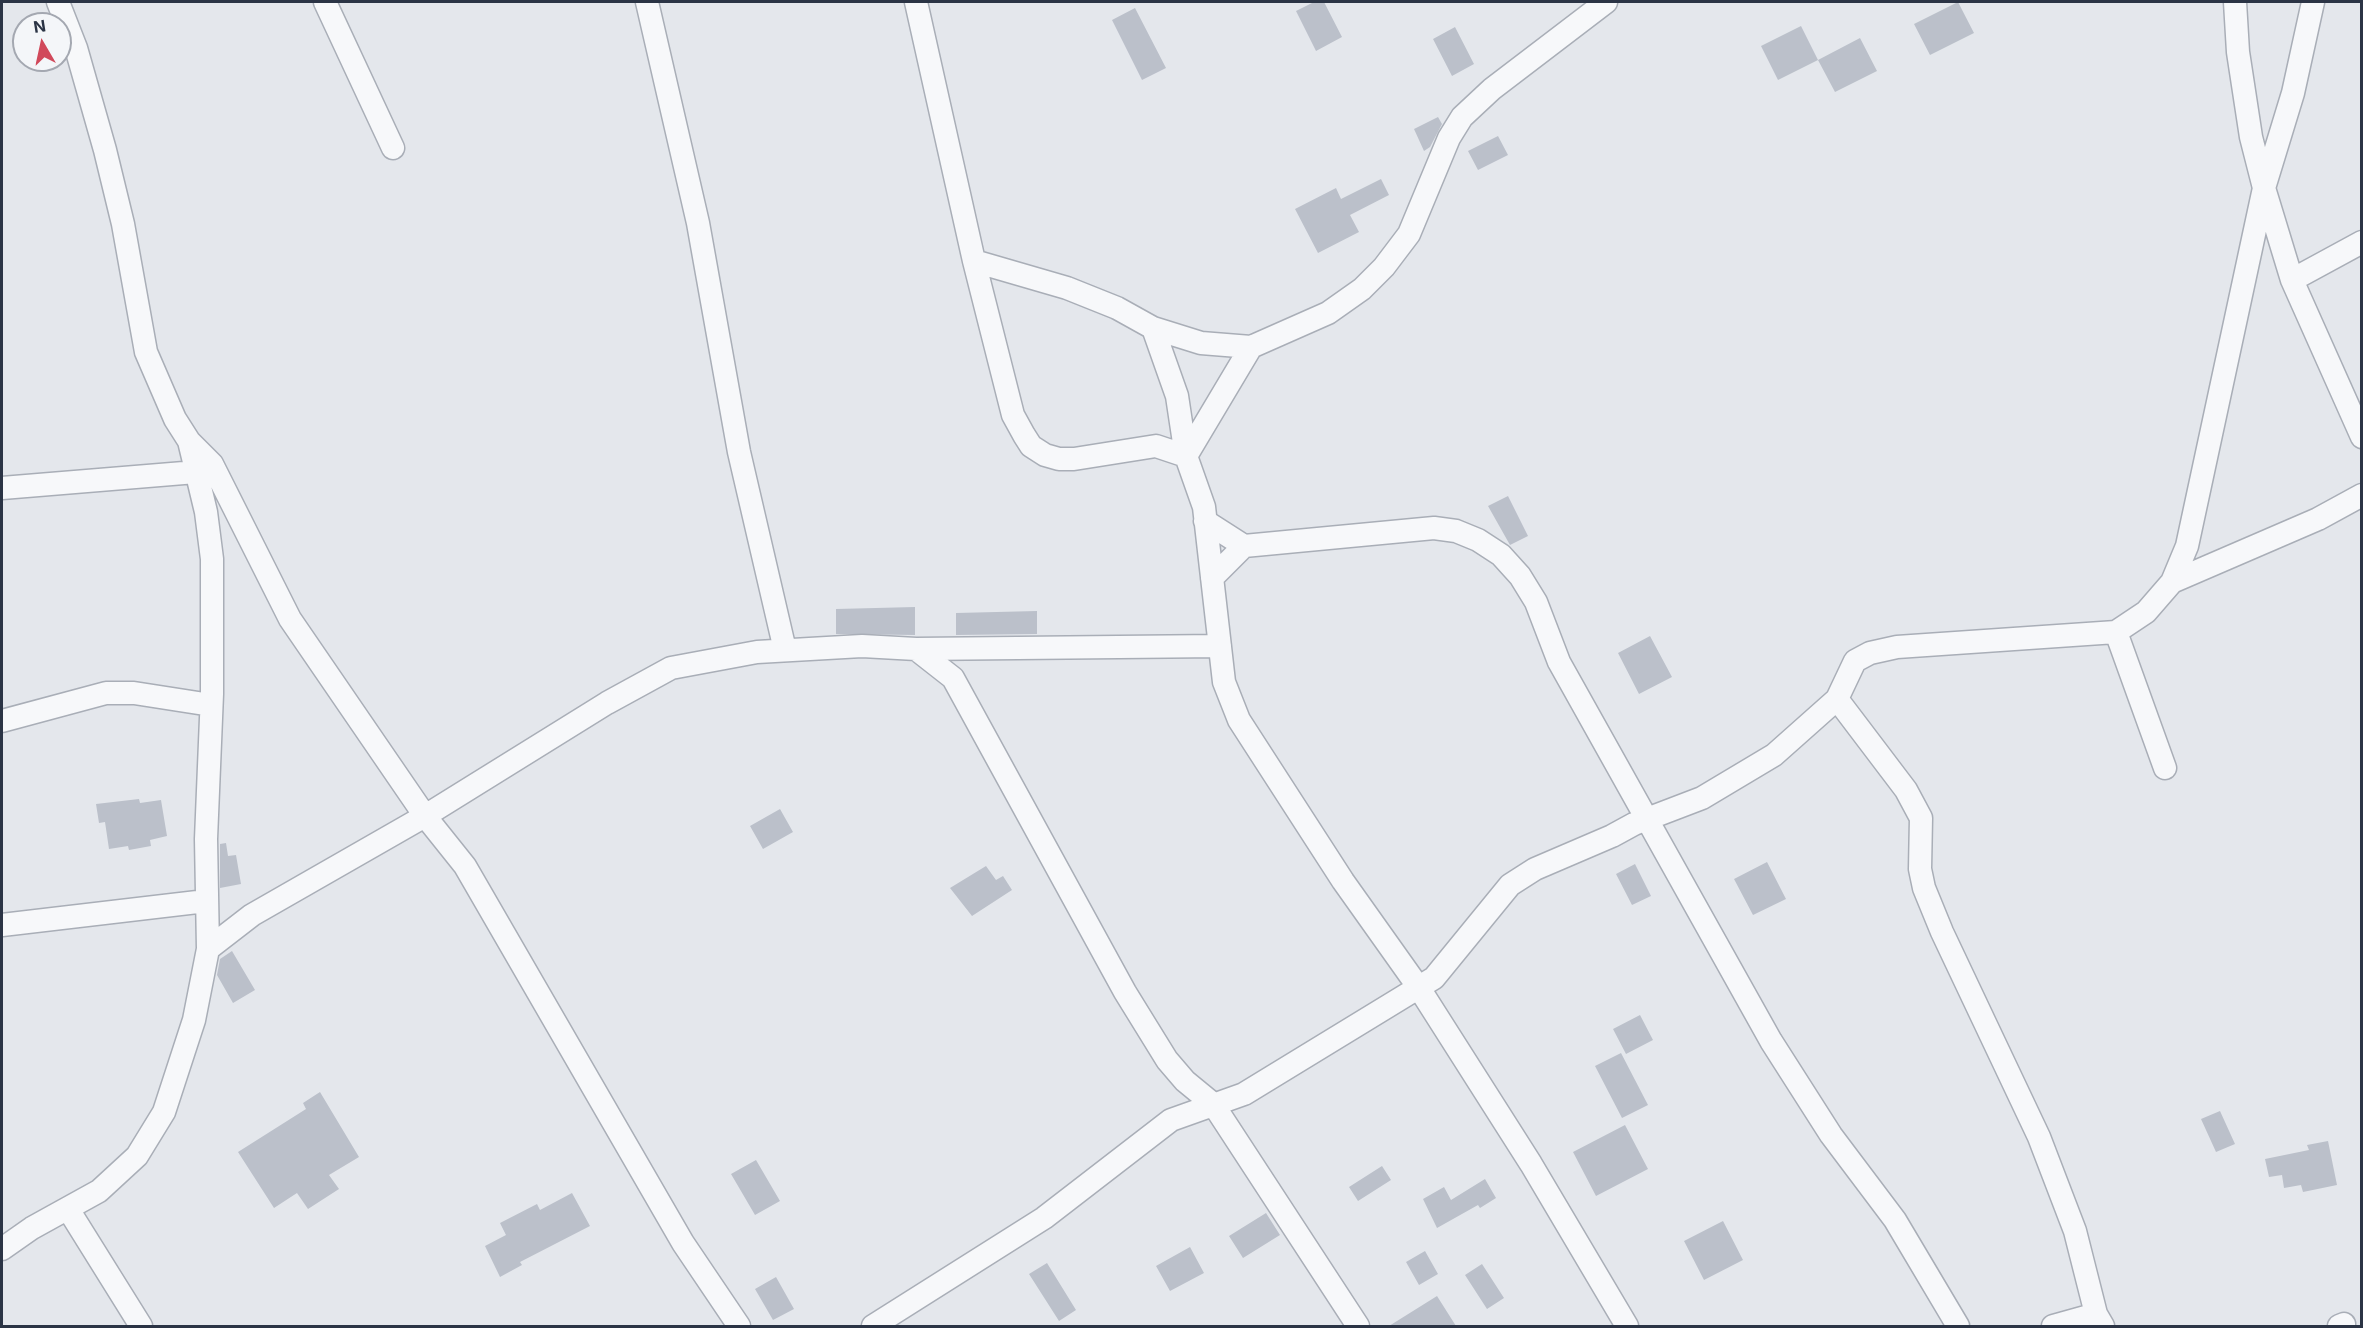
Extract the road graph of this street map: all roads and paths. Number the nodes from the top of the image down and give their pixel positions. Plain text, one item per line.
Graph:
1 (58, 2) edge
2 (325, 2) edge
3 (647, 2) edge
4 (916, 2) edge
5 (1606, 2) edge
6 (2235, 2) edge
7 (2313, 2) edge
8 (393, 148) dead end
9 (2264, 188) junction
10 (2361, 242) edge
11 (974, 261) junction
12 (2292, 280) junction
13 (1153, 328) junction
14 (1251, 347) junction
15 (2361, 437) edge
16 (189, 441) junction
17 (1186, 456) junction
18 (196, 472) junction
19 (2, 488) edge
20 (2361, 495) edge
21 (201, 497) junction
22 (232, 501) junction
23 (1206, 521) junction
24 (1244, 546) junction
25 (1212, 578) junction
26 (2172, 582) junction
27 (2116, 632) junction
28 (1220, 646) junction
29 (916, 649) junction
30 (785, 650) junction
31 (1837, 699) junction
32 (211, 705) junction
33 (2, 721) edge
34 (2165, 768) dead end
35 (424, 816) junction
36 (1649, 820) junction
37 (206, 908) junction
38 (252, 915) junction
39 (2, 925) edge
40 (208, 949) junction
41 (1419, 988) junction
42 (1213, 1104) junction
43 (68, 1209) junction
44 (2, 1249) edge
45 (2100, 1320) edge
46 (141, 1326) edge
47 (739, 1326) edge
48 (873, 1326) edge
49 (1358, 1326) edge
50 (1627, 1326) edge
51 (1958, 1326) edge
52 (2053, 1326) edge

1 - 16 street
2 - 8 street
3 - 30 street
4 - 11 street
5 - 14 street
6 - 9 street
7 - 9 street
9 - 12 street
9 - 26 street
10 - 12 street
11 - 13 street
11 - 17 street
12 - 15 street
13 - 14 street
13 - 17 street
14 - 17 street
16 - 18 street
16 - 22 street
17 - 23 street
18 - 19 street
18 - 21 street
20 - 26 street
21 - 22 street
21 - 32 street
22 - 35 street
23 - 24 street
23 - 25 street
24 - 25 street
24 - 36 street
25 - 28 street
26 - 27 street
27 - 31 street
27 - 34 street
28 - 29 street
28 - 41 street
29 - 30 street
29 - 42 street
30 - 35 street
31 - 36 street
31 - 45 street
32 - 33 street
32 - 37 street
35 - 38 street
35 - 47 street
36 - 41 street
36 - 51 street
37 - 38 street
37 - 39 street
37 - 40 street
38 - 40 street
40 - 43 street
41 - 42 street
41 - 50 street
42 - 48 street
42 - 49 street
43 - 44 street
43 - 46 street
45 - 52 street

